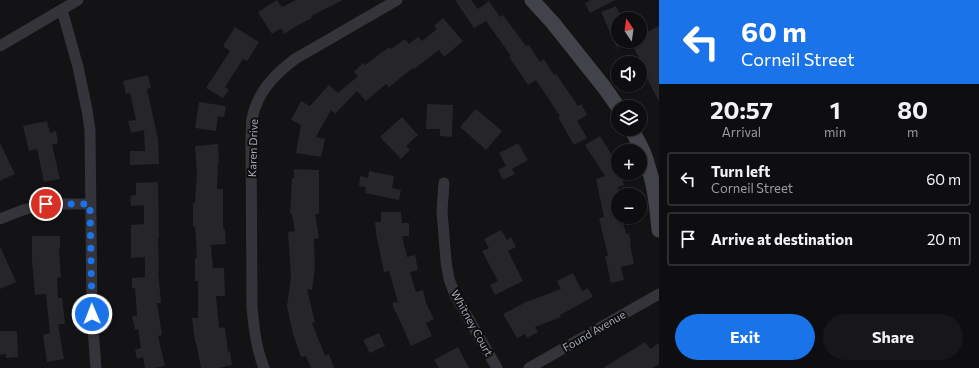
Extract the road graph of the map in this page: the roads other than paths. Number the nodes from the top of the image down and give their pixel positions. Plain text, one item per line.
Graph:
1 (78, 0) edge
2 (397, 0) edge
3 (532, 0) edge
4 (62, 10) junction
5 (0, 46) edge
6 (613, 100) edge
7 (635, 136) edge
8 (444, 183) dead end
9 (90, 204) junction
10 (0, 219) edge
11 (659, 230) edge
12 (659, 294) edge
13 (96, 368) edge
14 (264, 368) edge
15 (497, 368) edge
16 (529, 368) edge

1 - 4 street
2 - 14 street, Karen Drive
3 - 6 street
4 - 5 street
4 - 9 street
7 - 11 street
8 - 15 street, Whitney Court
9 - 10 street
9 - 13 street
12 - 16 street, Found Avenue

